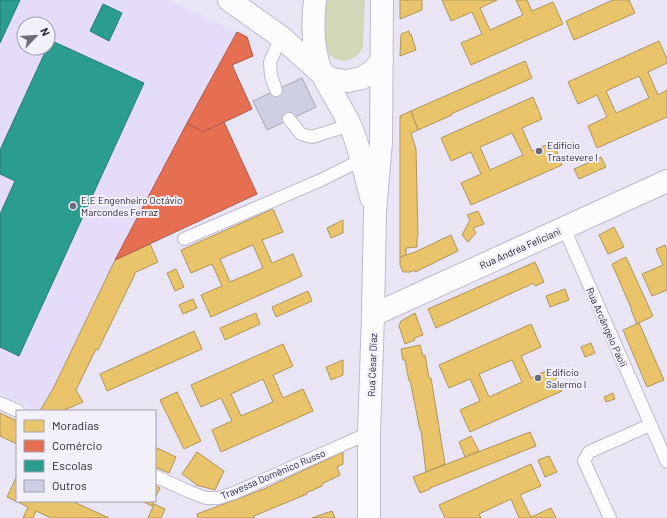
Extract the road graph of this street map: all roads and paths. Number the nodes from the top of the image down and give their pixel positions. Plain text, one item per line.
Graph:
1 (229, 0) edge
2 (315, 0) edge
3 (382, 0) edge
4 (281, 37) junction
5 (382, 60) junction
6 (322, 74) junction
7 (276, 90) dead end
8 (289, 119) dead end
9 (350, 125) junction
10 (361, 160) junction
11 (667, 181) edge
12 (375, 212) junction
13 (564, 228) junction
14 (184, 239) dead end
15 (373, 315) junction
16 (0, 403) edge
17 (16, 410) edge
18 (650, 425) junction
19 (369, 433) junction
20 (667, 462) edge
21 (156, 476) edge
22 (369, 518) edge
23 (610, 518) edge

1 - 4 street
2 - 6 street
3 - 5 street, Rua César Diaz
4 - 6 street
4 - 7 lane
5 - 6 street
5 - 12 street, Rua César Diaz
6 - 9 street, Rua César Diaz
8 - 9 lane
9 - 10 street, Rua César Diaz
10 - 12 street, Rua César Diaz
10 - 14 lane
11 - 13 street, Rua Andréa Feliciani
12 - 15 street, Rua César Diaz
13 - 15 street, Rua Andréa Feliciani
13 - 18 lane, Rua Arcângelo Paoli
15 - 19 street, Rua César Diaz
16 - 17 lane
18 - 20 lane, Rua Arcângelo Paoli
18 - 23 lane
19 - 21 lane, Travessa Domênico Russo
19 - 22 street, Rua César Diaz

